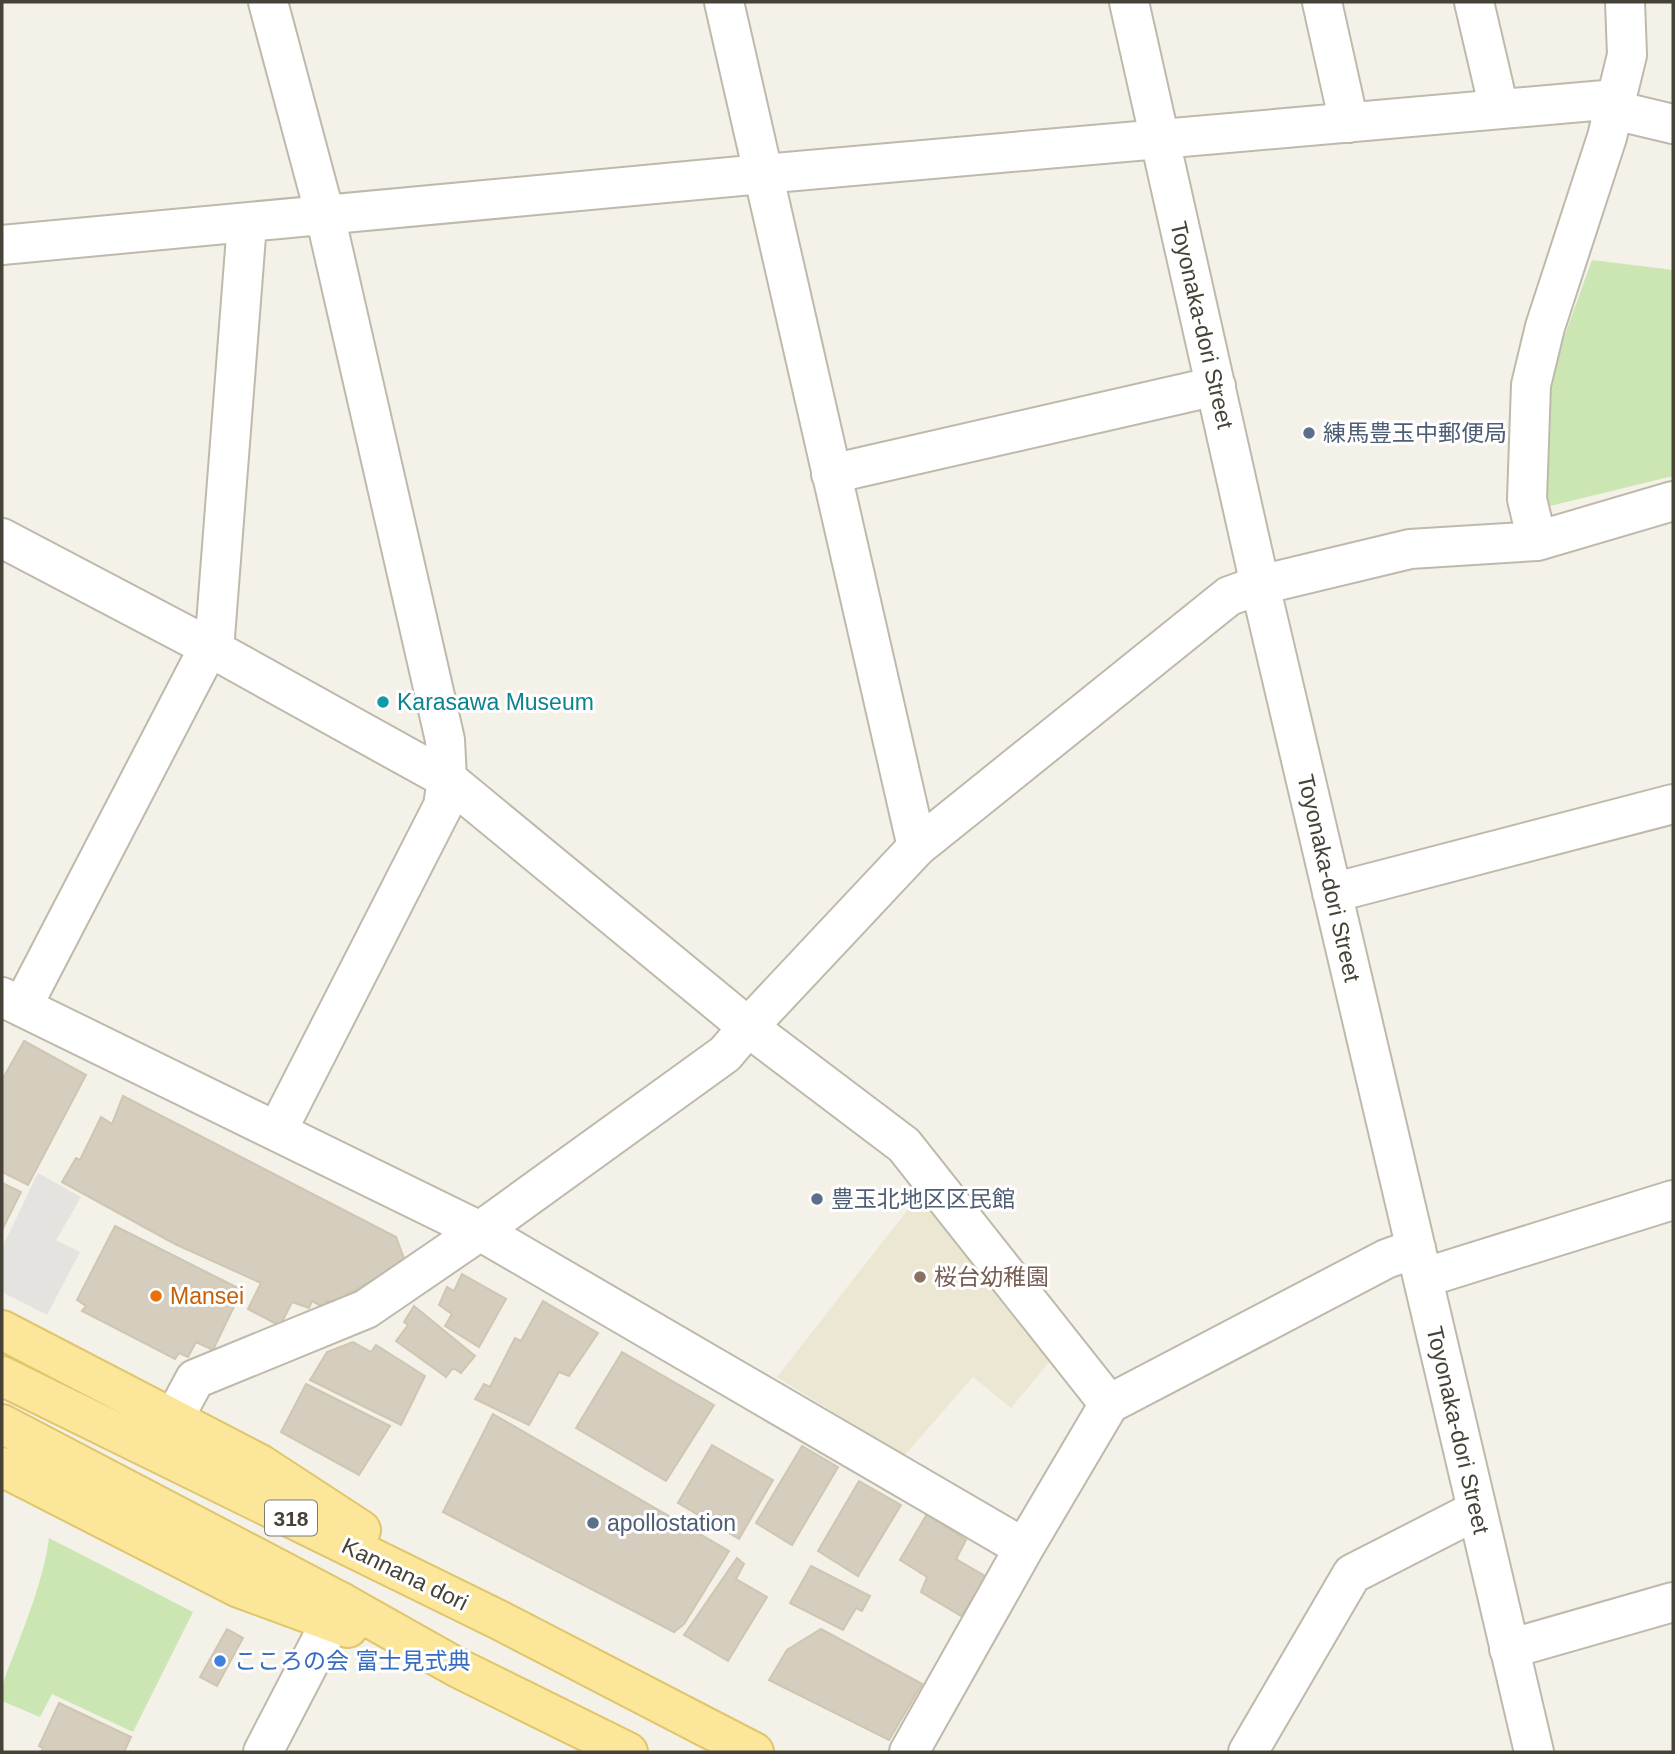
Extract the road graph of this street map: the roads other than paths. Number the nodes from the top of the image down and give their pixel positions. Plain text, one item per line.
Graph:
1 (268, 2) edge
2 (723, 2) edge
3 (1129, 2) edge
4 (1322, 2) edge
5 (1474, 2) edge
6 (1625, 2) edge
7 (1615, 104) junction
8 (1499, 109) junction
9 (1349, 122) junction
10 (1673, 124) edge
11 (1161, 138) junction
12 (762, 174) junction
13 (325, 215) junction
14 (247, 223) junction
15 (2, 245) edge
16 (1216, 386) junction
17 (831, 474) junction
18 (1673, 501) edge
19 (2, 538) edge
20 (1537, 541) junction
21 (1260, 585) junction
22 (211, 648) junction
23 (447, 779) junction
24 (1673, 804) edge
25 (918, 847) junction
26 (1332, 893) junction
27 (12, 1002) edge
28 (748, 1027) junction
29 (277, 1131) junction
30 (1673, 1200) edge
31 (480, 1231) junction
32 (1419, 1263) junction
33 (2, 1330) edge
34 (2, 1376) edge
35 (1110, 1404) junction
36 (174, 1418) junction
37 (2, 1424) edge
38 (2, 1467) edge
39 (1477, 1510) junction
40 (1024, 1548) junction
41 (1673, 1602) edge
42 (335, 1612) junction
43 (500, 1621) junction
44 (1510, 1649) junction
45 (263, 1752) edge
46 (628, 1752) edge
47 (754, 1752) edge
48 (909, 1752) edge
49 (1248, 1752) edge
50 (1534, 1752) edge

1 - 13 street
2 - 12 street
3 - 11 street, Toyonaka-dori Street
4 - 9 street
5 - 8 street
6 - 7 street
7 - 8 street
7 - 10 street
7 - 20 street
8 - 9 street
9 - 11 street
11 - 12 street
11 - 16 street, Toyonaka-dori Street
12 - 13 street
12 - 17 street
13 - 14 street
13 - 23 street
14 - 15 street
14 - 22 street
16 - 17 street
16 - 21 street, Toyonaka-dori Street
17 - 25 street
18 - 20 street
19 - 22 street
20 - 21 street
21 - 25 street
21 - 26 street, Toyonaka-dori Street
22 - 23 street
22 - 27 street
23 - 28 street
23 - 29 street
24 - 26 street
25 - 28 street
26 - 32 street, Toyonaka-dori Street
27 - 29 street
28 - 31 street
28 - 35 street
29 - 31 street
30 - 32 street
31 - 36 street
31 - 40 street
32 - 35 street
32 - 39 street, Toyonaka-dori Street
33 - 36 main road
34 - 43 main road, Kannana dori / 318
35 - 40 street
36 - 43 main road
37 - 42 main road, 318
38 - 42 main road
39 - 44 street, Toyonaka-dori Street
39 - 49 street
40 - 48 street
41 - 44 street
42 - 45 street
42 - 46 main road, 318
43 - 47 main road, 318
44 - 50 street, Toyonaka-dori Street

